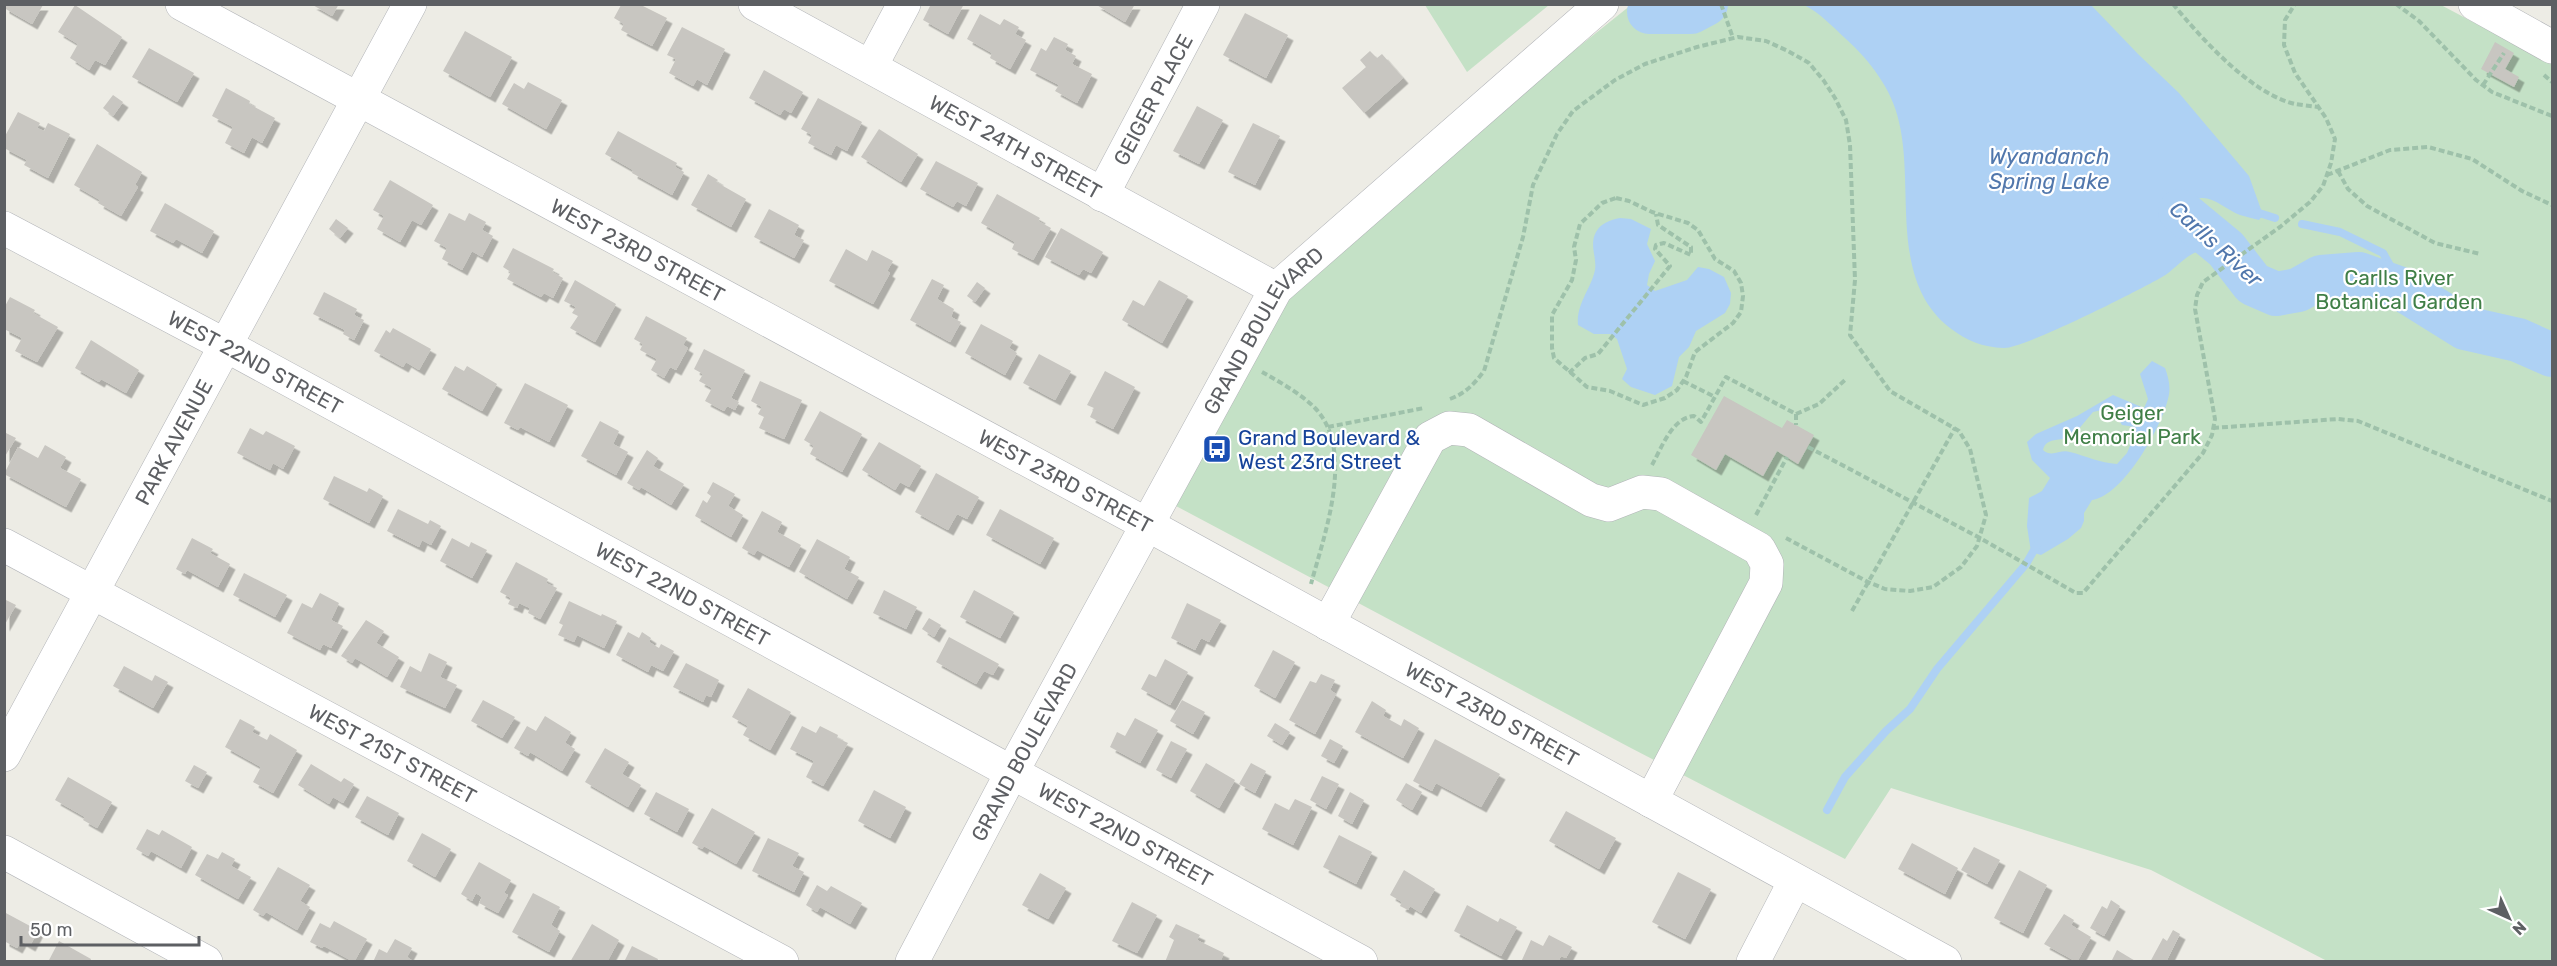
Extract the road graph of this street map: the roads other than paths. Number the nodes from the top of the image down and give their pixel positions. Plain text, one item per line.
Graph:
1 (182, 4) edge
2 (410, 4) edge
3 (755, 4) edge
4 (904, 4) edge
5 (1203, 4) edge
6 (1602, 4) edge
7 (2475, 4) edge
8 (2548, 60) edge
9 (871, 66) junction
10 (360, 99) junction
11 (1102, 195) junction
12 (4, 228) edge
13 (1276, 289) junction
14 (225, 345) junction
15 (1148, 525) junction
16 (4, 545) edge
17 (91, 592) junction
18 (1316, 618) junction
19 (4, 755) edge
20 (1012, 772) junction
21 (1651, 801) junction
22 (4, 852) edge
23 (1795, 880) junction
24 (206, 962) edge
25 (782, 962) edge
26 (912, 962) edge
27 (1360, 962) edge
28 (1753, 962) edge
29 (1945, 962) edge

1 - 10 street, WEST 23RD STREET
2 - 10 street, PARK AVENUE
3 - 9 street, WEST 24TH STREET
4 - 9 street
5 - 11 street, GEIGER PLACE
6 - 13 street, GRAND BOULEVARD
7 - 8 street
9 - 11 street, WEST 24TH STREET
10 - 14 street, PARK AVENUE
10 - 15 street, WEST 23RD STREET
11 - 13 street, WEST 24TH STREET
12 - 14 street, WEST 22ND STREET
13 - 15 street, GRAND BOULEVARD
14 - 17 street, PARK AVENUE
14 - 20 street, WEST 22ND STREET
15 - 18 street, WEST 23RD STREET
15 - 20 street, GRAND BOULEVARD
16 - 17 street, WEST 21ST STREET
17 - 19 street, PARK AVENUE
17 - 25 street, WEST 21ST STREET
18 - 21 street, WEST 23RD STREET
18 - 21 street
20 - 26 street, GRAND BOULEVARD
20 - 27 street, WEST 22ND STREET
21 - 23 street, WEST 23RD STREET
22 - 24 street
23 - 28 street
23 - 29 street, WEST 23RD STREET

